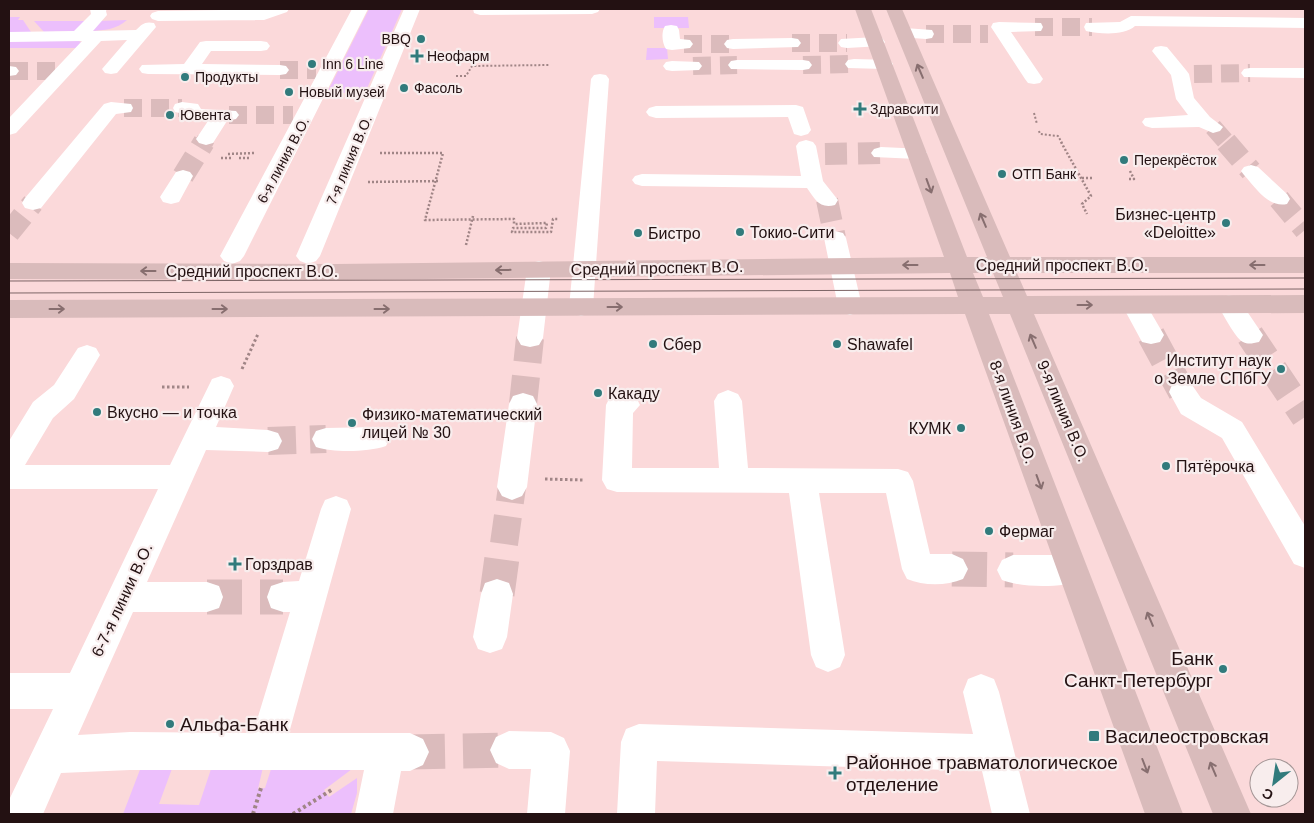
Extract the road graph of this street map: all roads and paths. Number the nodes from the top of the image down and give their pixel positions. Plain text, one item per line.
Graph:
1 (99, 9) edge
2 (191, 9) edge
3 (281, 9) edge
4 (360, 9) edge
5 (412, 9) edge
6 (592, 9) edge
7 (863, 9) edge
8 (894, 9) edge
9 (480, 10) dead end
10 (166, 13) edge
11 (1305, 23) edge
12 (1035, 27) tunnel mouth
13 (1092, 27) tunnel mouth
14 (671, 30) dead end
15 (904, 33) junction
16 (926, 34) tunnel mouth
17 (140, 35) junction
18 (87, 36) junction
19 (9, 37) edge
20 (876, 42) junction
21 (792, 43) tunnel mouth
22 (847, 43) tunnel mouth
23 (684, 44) tunnel mouth
24 (733, 44) tunnel mouth
25 (261, 46) tunnel mouth
26 (1161, 51) dead end
27 (854, 64) tunnel mouth
28 (884, 64) junction
29 (549, 65) dead end
30 (737, 65) tunnel mouth
31 (803, 65) tunnel mouth
32 (672, 66) dead end
33 (693, 66) tunnel mouth
34 (189, 70) junction
35 (280, 70) tunnel mouth
36 (1250, 73) tunnel mouth
37 (1305, 73) edge
38 (456, 76) dead end
39 (600, 79) dead end
40 (1034, 79) dead end
41 (124, 108) tunnel mouth
42 (182, 108) tunnel mouth
43 (656, 112) dead end
44 (1034, 112) dead end
45 (1152, 122) dead end
46 (1037, 124) dead end
47 (9, 129) edge
48 (1039, 131) dead end
49 (206, 139) tunnel mouth
50 (262, 153) dead end
51 (352, 153) junction
52 (881, 153) tunnel mouth
53 (917, 153) junction
54 (222, 154) dead end
55 (1130, 171) dead end
56 (1251, 172) tunnel mouth
57 (183, 176) tunnel mouth
58 (1082, 178) junction
59 (1092, 178) dead end
60 (1129, 179) dead end
61 (642, 180) dead end
62 (440, 181) dead end
63 (340, 182) junction
64 (435, 182) junction
65 (813, 182) junction
66 (171, 197) dead end
67 (1279, 199) tunnel mouth
68 (827, 200) tunnel mouth
69 (33, 203) tunnel mouth
70 (1087, 214) dead end
71 (473, 218) junction
72 (553, 219) dead end
73 (469, 232) dead end
74 (836, 238) tunnel mouth
75 (232, 256) dead end
76 (308, 256) dead end
77 (841, 265) junction
78 (959, 265) junction
79 (1002, 265) junction
80 (1305, 265) edge
81 (584, 268) junction
82 (539, 269) junction
83 (9, 271) edge
84 (1229, 304) junction
85 (1305, 304) edge
86 (974, 305) junction
87 (1019, 305) junction
88 (1134, 305) junction
89 (850, 306) junction
90 (581, 307) junction
91 (534, 308) junction
92 (9, 310) edge
93 (1151, 335) tunnel mouth
94 (1250, 335) tunnel mouth
95 (530, 338) tunnel mouth
96 (86, 355) dead end
97 (221, 386) dead end
98 (1182, 392) tunnel mouth
99 (728, 400) dead end
100 (523, 404) tunnel mouth
101 (626, 405) dead end
102 (197, 438) junction
103 (326, 438) tunnel mouth
104 (376, 438) dead end
105 (268, 441) tunnel mouth
106 (9, 465) edge
107 (9, 477) edge
108 (179, 477) junction
109 (587, 480) dead end
110 (734, 480) junction
111 (802, 481) junction
112 (512, 483) joint
113 (336, 510) dead end
114 (1305, 554) edge
115 (952, 569) tunnel mouth
116 (1013, 570) tunnel mouth
117 (1072, 570) junction
118 (497, 594) tunnel mouth
119 (124, 597) junction
120 (207, 597) tunnel mouth
121 (490, 637) dead end
122 (828, 656) dead end
123 (80, 691) junction
124 (9, 692) edge
125 (981, 692) dead end
126 (509, 750) tunnel mouth
127 (266, 751) junction
128 (996, 753) junction
129 (51, 755) junction
130 (24, 814) edge
131 (374, 814) edge
132 (546, 814) edge
133 (636, 814) edge
134 (1011, 814) edge
135 (1164, 814) edge
136 (1232, 814) edge

1 - 18 street
2 - 10 street
3 - 10 street
4 - 75 street, 6-я линия В.О.
5 - 51 street, 7-я линия В.О.
6 - 9 street
7 - 20 main road, 8-я линия В.О.
8 - 15 main road, 9-я линия В.О.
10 - 17 street
11 - 13 street
12 - 40 street
14 - 23 street
15 - 16 street
79 -> 15 main road, 9-я линия В.О.
17 - 18 street
17 - 34 street
18 - 19 street
18 - 47 street
20 - 22 street
20 - 28 main road, 8-я линия В.О.
21 - 24 street
25 - 34 street
26 - 45 street
27 - 28 street
28 - 53 main road, 8-я линия В.О.
29 - 38 path
30 - 31 street
32 - 33 street
34 - 35 street
36 - 37 street
39 - 81 street
41 - 69 street
42 - 49 street
43 - 65 street
44 - 46 path
48 - 58 path
50 - 54 path
51 - 63 street, 7-я линия В.О.
51 - 64 path
52 - 53 street
53 -> 78 main road, 8-я линия В.О.
55 - 60 path
56 - 67 street
57 - 66 street
58 - 59 path
58 - 70 path
61 - 65 street
62 - 64 path
63 - 64 path
63 - 76 street, 7-я линия В.О.
64 - 71 path
65 - 68 street
71 - 72 path
71 - 73 path
74 - 77 street
78 -> 77 main road, Средний проспект В.О.
77 - 81 main road, Средний проспект В.О.
77 - 89 street
78 - 79 main road, Средний проспект В.О.
78 - 86 main road, 8-я линия В.О.
80 -> 79 main road, Средний проспект В.О.
79 - 87 main road, 9-я линия В.О.
81 - 82 main road, Средний проспект В.О.
81 - 90 street
82 -> 83 main road, Средний проспект В.О.
82 - 91 street
84 - 85 main road
84 - 88 main road
84 - 94 street
86 - 87 main road
86 - 89 main road
86 -> 117 main road, 8-я линия В.О.
87 -> 88 main road
136 -> 87 main road, 9-я линия В.О.
88 - 93 street
90 -> 89 main road
90 - 91 main road
92 -> 91 main road
91 - 95 street
96 - 106 street
97 - 102 street, 6-7-я линии В.О.
98 - 114 street
99 - 110 street
100 - 112 street
101 - 110 street
102 - 105 street
102 - 108 street, 6-7-я линии В.О.
103 - 104 street
107 - 108 street
108 - 119 street, 6-7-я линии В.О.
109 - 112 path
110 - 111 street
111 - 115 street
111 - 122 street
113 - 127 street
116 - 117 street
117 -> 135 main road, 8-я линия В.О.
118 - 121 street
119 - 120 street
119 - 123 street, 6-7-я линии В.О.
123 - 124 street
123 - 129 street, 6-7-я линии В.О.
125 - 128 street
126 - 132 street
127 - 129 street
127 - 131 street
128 - 133 street
128 - 134 street
129 - 130 street, 6-7-я линии В.О.

